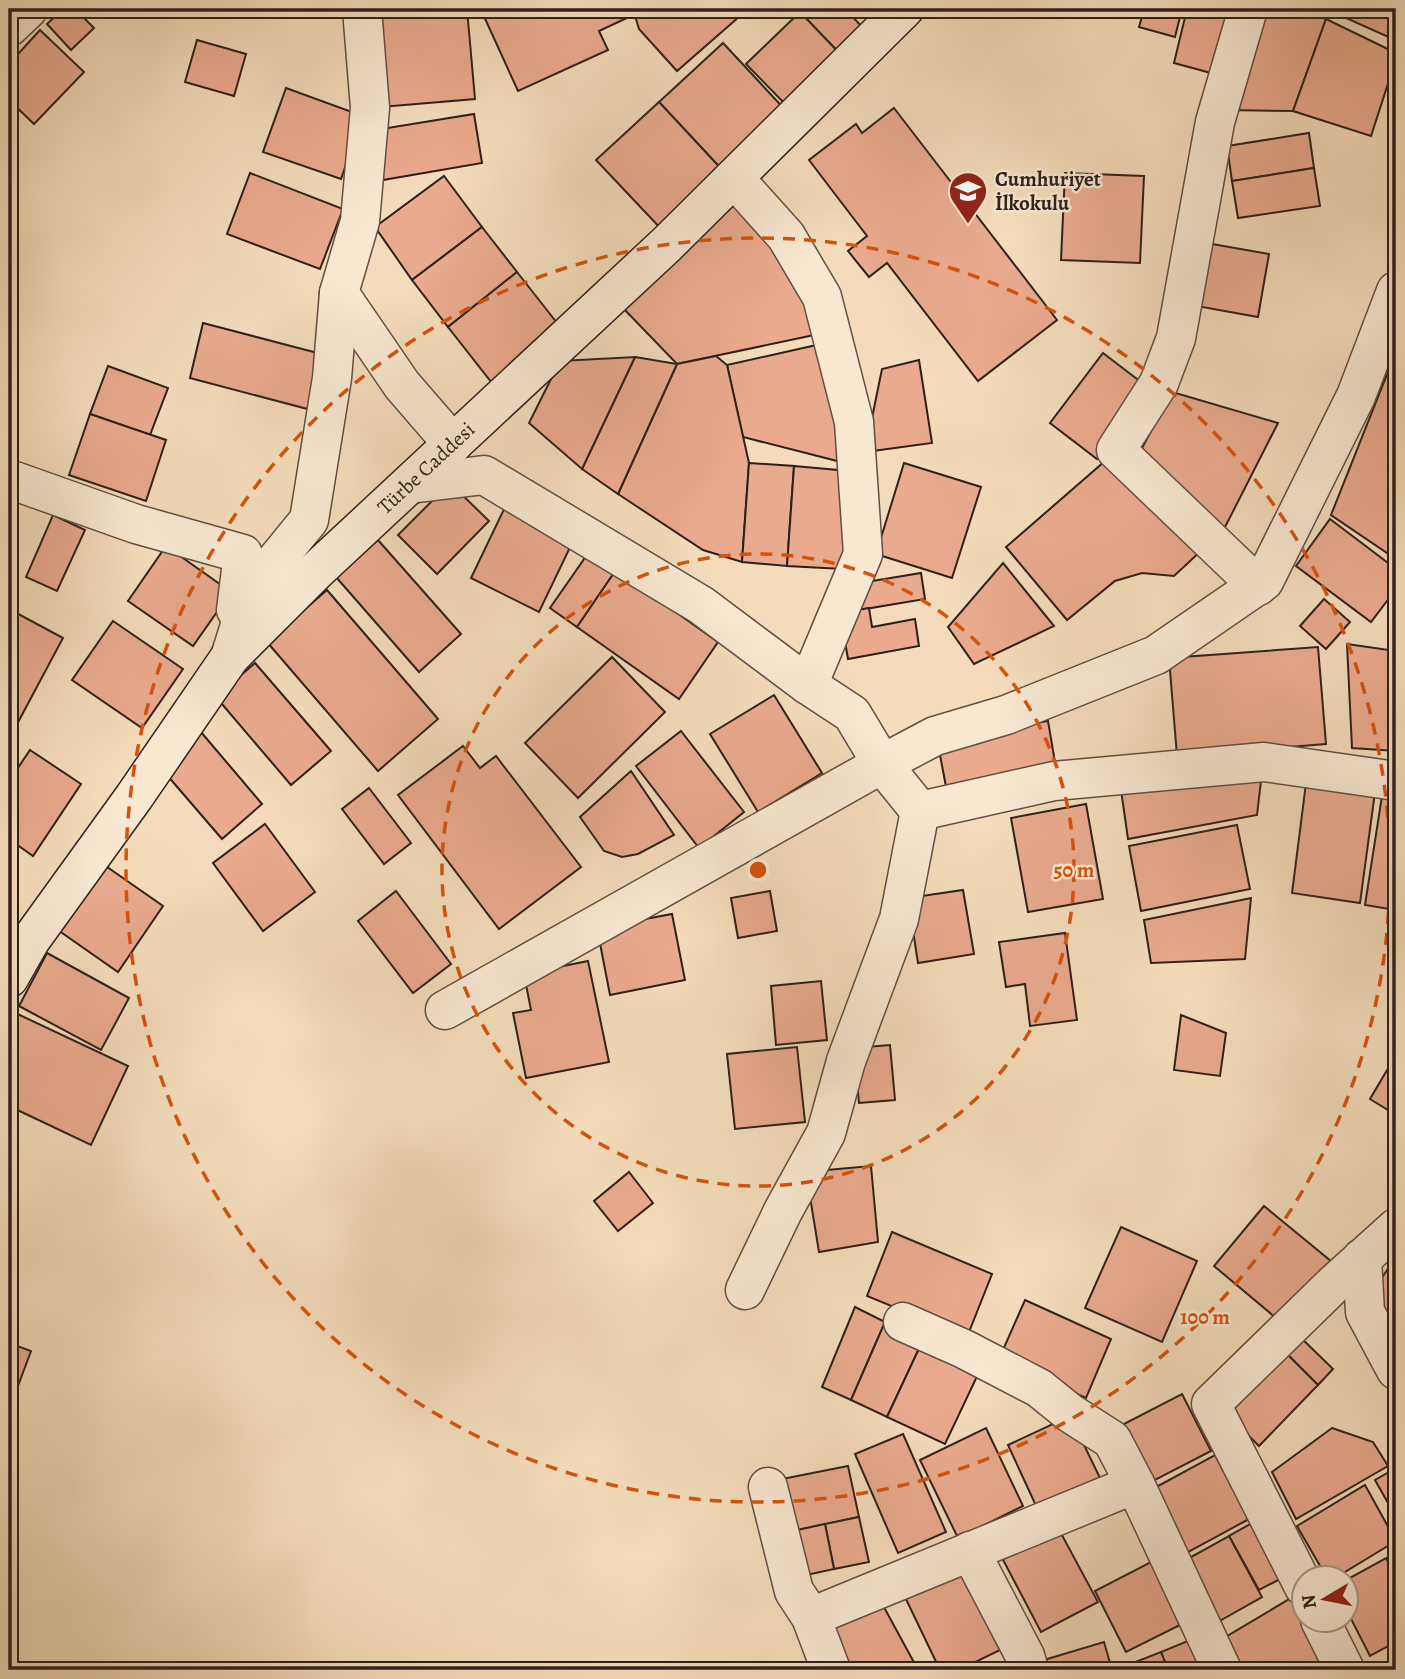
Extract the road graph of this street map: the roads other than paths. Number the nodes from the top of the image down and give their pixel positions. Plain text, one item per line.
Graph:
1 (28, 9) edge
2 (362, 9) edge
3 (904, 9) edge
4 (1248, 9) edge
5 (9, 27) edge
6 (734, 178) junction
7 (1396, 291) edge
8 (339, 293) junction
9 (453, 444) junction
10 (9, 479) edge
11 (410, 484) junction
12 (1258, 586) junction
13 (230, 657) junction
14 (808, 685) junction
15 (882, 764) junction
16 (1396, 781) edge
17 (920, 811) junction
18 (9, 978) edge
19 (445, 1010) dead end
20 (1396, 1228) edge
21 (1362, 1258) junction
22 (745, 1290) dead end
23 (903, 1322) dead end
24 (1396, 1370) edge
25 (1135, 1484) junction
26 (768, 1487) dead end
27 (970, 1551) junction
28 (1292, 1564) edge
29 (811, 1617) junction
30 (1327, 1634) edge
31 (831, 1670) edge
32 (1029, 1670) edge
33 (1222, 1670) edge
34 (1345, 1670) edge

1 - 5 street
2 - 8 street
3 - 6 street, Türbe Caddesi
4 - 12 street
6 - 9 street, Türbe Caddesi
6 - 14 street
7 - 12 street
8 - 9 street
8 - 13 street
9 - 11 street, Türbe Caddesi
10 - 13 street
11 - 13 street, Türbe Caddesi
11 - 14 street
12 - 15 street
13 - 18 street, Türbe Caddesi
14 - 15 street
15 - 17 street
15 - 19 street
16 - 17 street
17 - 22 street
20 - 21 street
21 - 24 street
21 - 28 street
23 - 25 street
25 - 27 street
25 - 33 street
26 - 29 street
27 - 29 street
27 - 32 street
29 - 31 street
30 - 34 street

